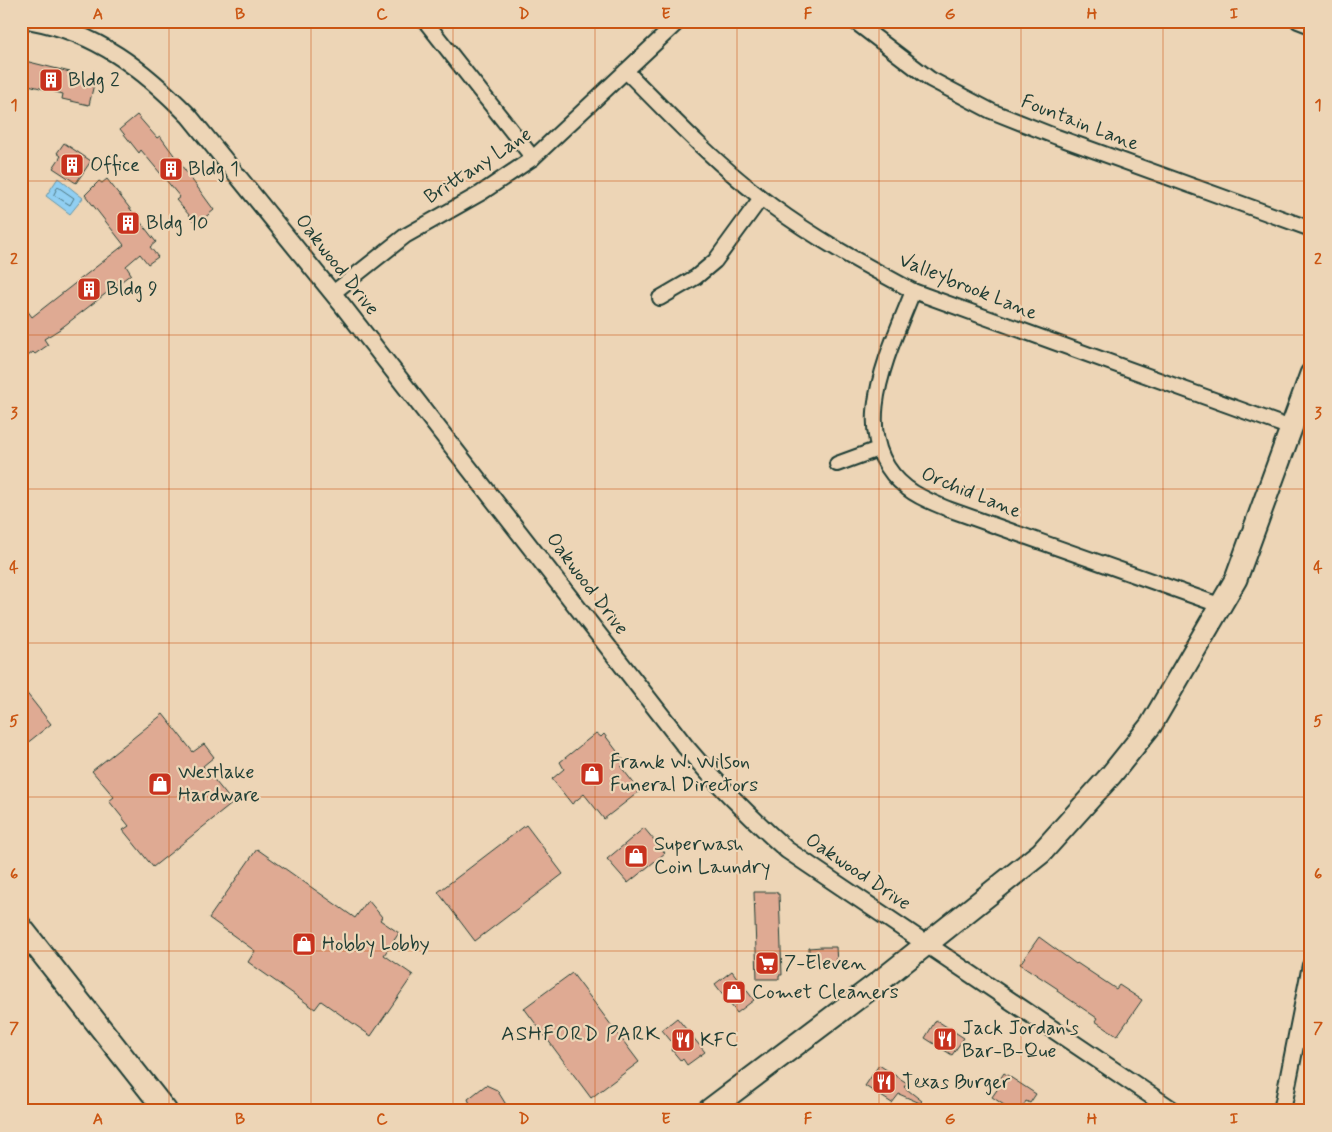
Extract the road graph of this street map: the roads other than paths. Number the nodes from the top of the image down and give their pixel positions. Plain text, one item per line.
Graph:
1 (32, 21) edge
2 (425, 21) edge
3 (679, 21) edge
4 (854, 21) edge
5 (1298, 21) edge
6 (73, 26) edge
7 (1311, 26) edge
8 (626, 71) junction
9 (533, 158) junction
10 (761, 198) junction
11 (1311, 229) edge
12 (913, 291) junction
13 (333, 293) junction
14 (660, 298) dead end
15 (1311, 374) edge
16 (1291, 428) junction
17 (878, 449) junction
18 (837, 464) dead end
19 (1222, 606) junction
20 (21, 927) edge
21 (926, 944) junction
22 (1311, 965) edge
23 (166, 1111) edge
24 (708, 1111) edge
25 (1174, 1111) edge
26 (1282, 1111) edge

1 - 6 street, Oakwood Drive
2 - 9 street
3 - 8 street, Brittany Lane
4 - 11 street, Fountain Lane
5 - 7 street
6 - 13 street, Oakwood Drive
8 - 9 street, Brittany Lane
8 - 10 street, Valleybrook Lane
9 - 13 street, Brittany Lane
10 - 12 street, Valleybrook Lane
10 - 14 street
12 - 16 street, Valleybrook Lane
12 - 17 street, Orchid Lane
13 - 21 street, Oakwood Drive
15 - 16 main road
16 - 19 main road
17 - 18 street
17 - 19 street, Orchid Lane
19 - 21 main road
20 - 23 main road
21 - 24 main road
21 - 25 street, Oakwood Drive
22 - 26 street

